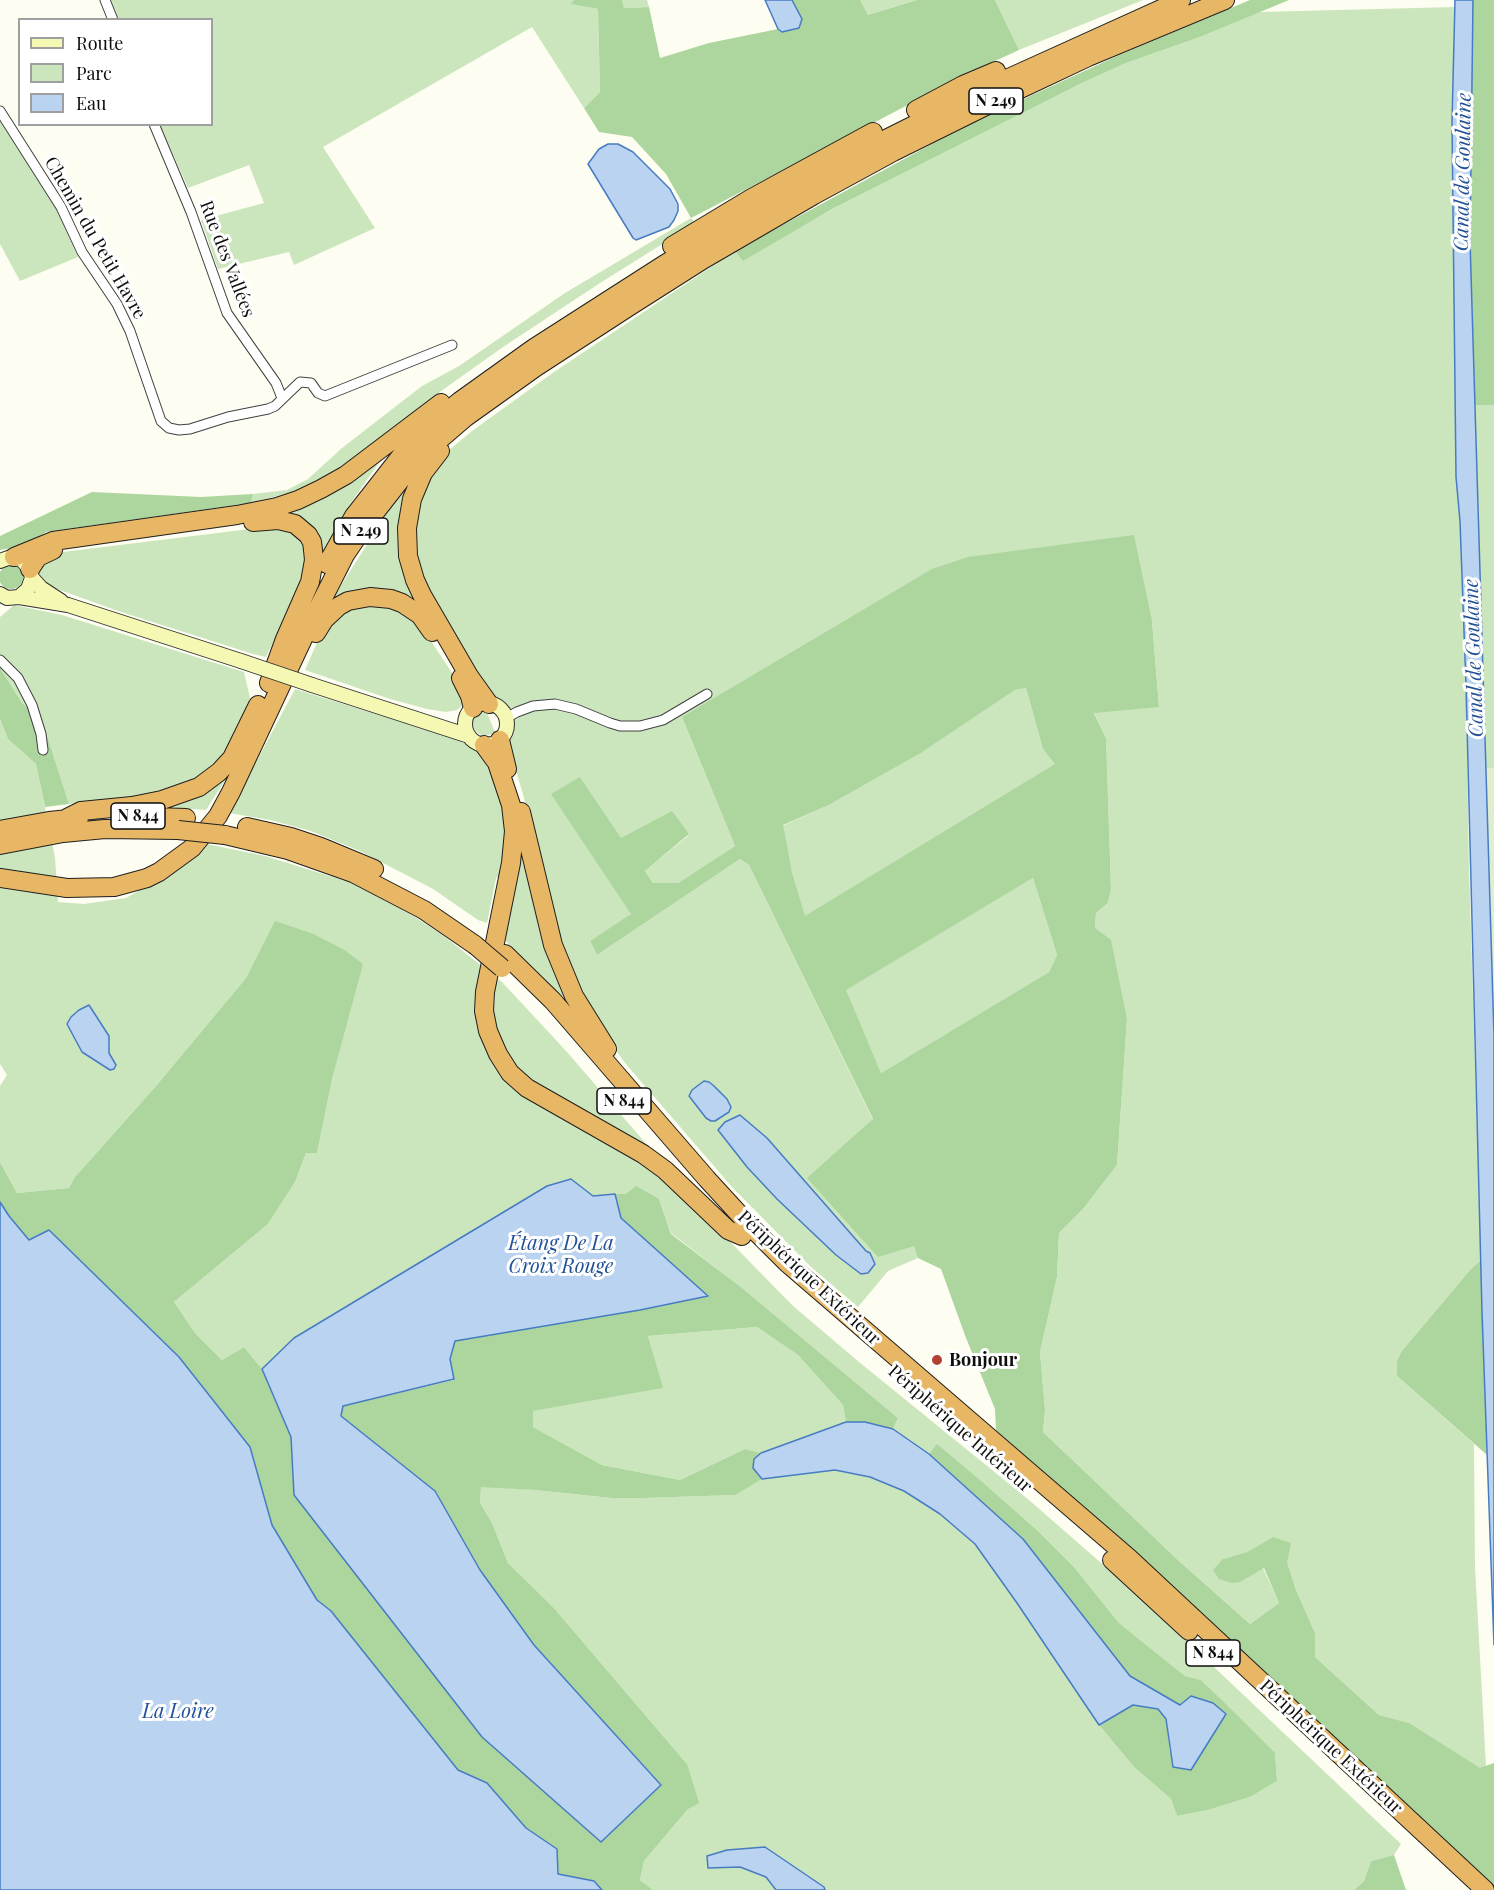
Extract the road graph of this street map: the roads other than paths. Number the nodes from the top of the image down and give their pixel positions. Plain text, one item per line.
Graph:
1 (105, 0) edge
2 (1225, 0) edge
3 (1176, 2) edge
4 (112, 18) edge
5 (0, 111) edge
6 (155, 126) edge
7 (452, 345) dead end
8 (282, 398) junction
9 (493, 398) junction
10 (4, 559) edge
11 (31, 574) junction
12 (7, 598) edge
13 (68, 605) junction
14 (0, 660) edge
15 (272, 690) junction
16 (707, 694) dead end
17 (476, 710) junction
18 (506, 718) junction
19 (426, 720) junction
20 (484, 740) junction
21 (43, 750) dead end
22 (89, 819) junction
23 (0, 830) edge
24 (0, 845) edge
25 (0, 878) edge
26 (504, 961) junction
27 (653, 1117) junction
28 (742, 1236) junction
29 (1467, 1890) edge
30 (1485, 1890) edge

1 - 4 street
2 - 9 highway, N 249
3 - 10 highway
3 - 15 highway, N 249
5 - 8 street, Chemin du Petit Havre
6 - 8 street, Rue des Vallées
7 - 8 street, Chemin du Petit Havre
9 - 15 highway, N 249
9 - 17 highway
10 - 11 main road
11 - 12 main road
11 - 13 main road
11 - 15 highway
12 - 13 main road
13 - 19 main road, bridge
14 - 21 street
15 - 17 highway
15 - 22 highway, N 249
15 - 25 highway, N 249
16 - 18 street
17 - 18 main road
17 - 19 main road
17 - 20 main road
18 - 20 main road
19 - 20 main road
20 - 27 highway
20 - 28 highway
22 - 23 highway, N 844
22 - 24 highway, N 844
22 - 26 highway, Périphérique Intérieur / N 844, bridge
26 - 27 highway, Périphérique Extérieur / N 844
26 - 28 highway, Périphérique Intérieur / N 844
27 - 30 highway, Périphérique Extérieur / N 844
28 - 29 highway, Périphérique Intérieur / N 844

